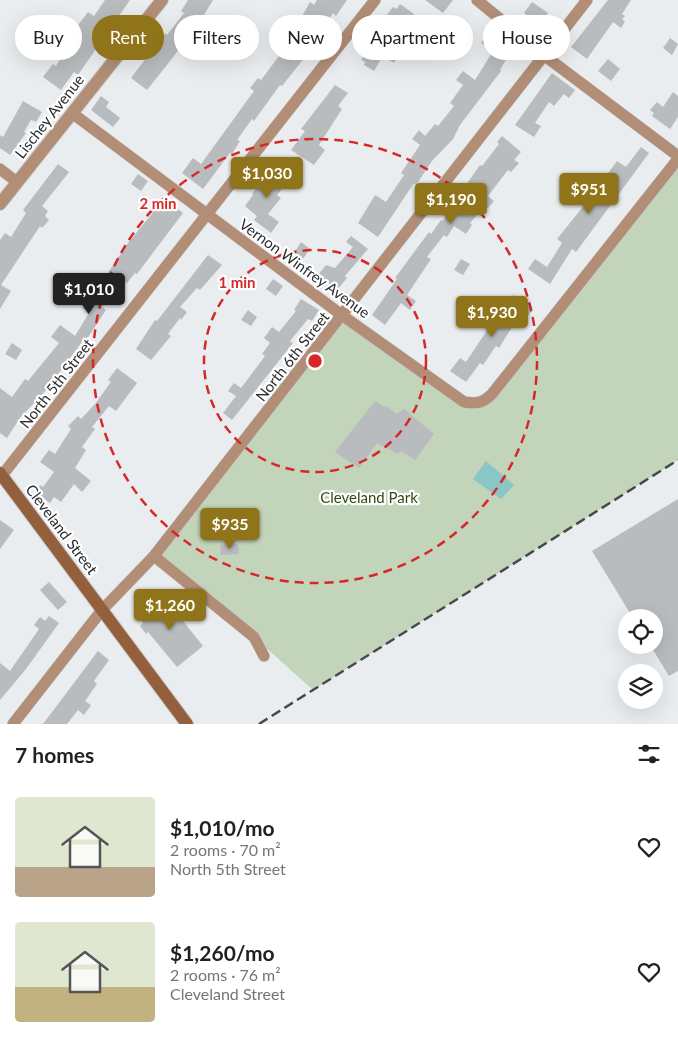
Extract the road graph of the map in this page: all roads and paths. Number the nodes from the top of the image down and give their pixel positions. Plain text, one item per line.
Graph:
1 (162, 0) edge
2 (375, 0) edge
3 (477, 0) edge
4 (586, 0) edge
5 (495, 15) edge
6 (570, 22) edge
7 (542, 60) edge
8 (550, 60) edge
9 (72, 113) junction
10 (678, 158) edge
11 (0, 170) edge
12 (17, 182) junction
13 (0, 204) edge
14 (208, 216) junction
15 (343, 316) junction
16 (1, 475) edge
17 (154, 556) junction
18 (102, 610) junction
19 (264, 656) dead end
20 (13, 724) edge
21 (187, 724) edge

1 - 9 street, Lischey Avenue
2 - 14 street, North 5th Street
3 - 5 street
4 - 6 street, North 6th Street
7 - 15 street, North 6th Street
8 - 10 street
9 - 12 street, Lischey Avenue
9 - 14 street, Vernon Winfrey Avenue
10 - 15 street, Vernon Winfrey Avenue
11 - 12 street
12 - 13 street, Lischey Avenue
14 - 15 street, Vernon Winfrey Avenue
14 - 16 street, North 5th Street
15 - 17 street, North 6th Street
16 - 18 main road, Cleveland Street
17 - 18 street, North 6th Street
17 - 19 street
18 - 20 street, North 6th Street
18 - 21 main road, Cleveland Street

